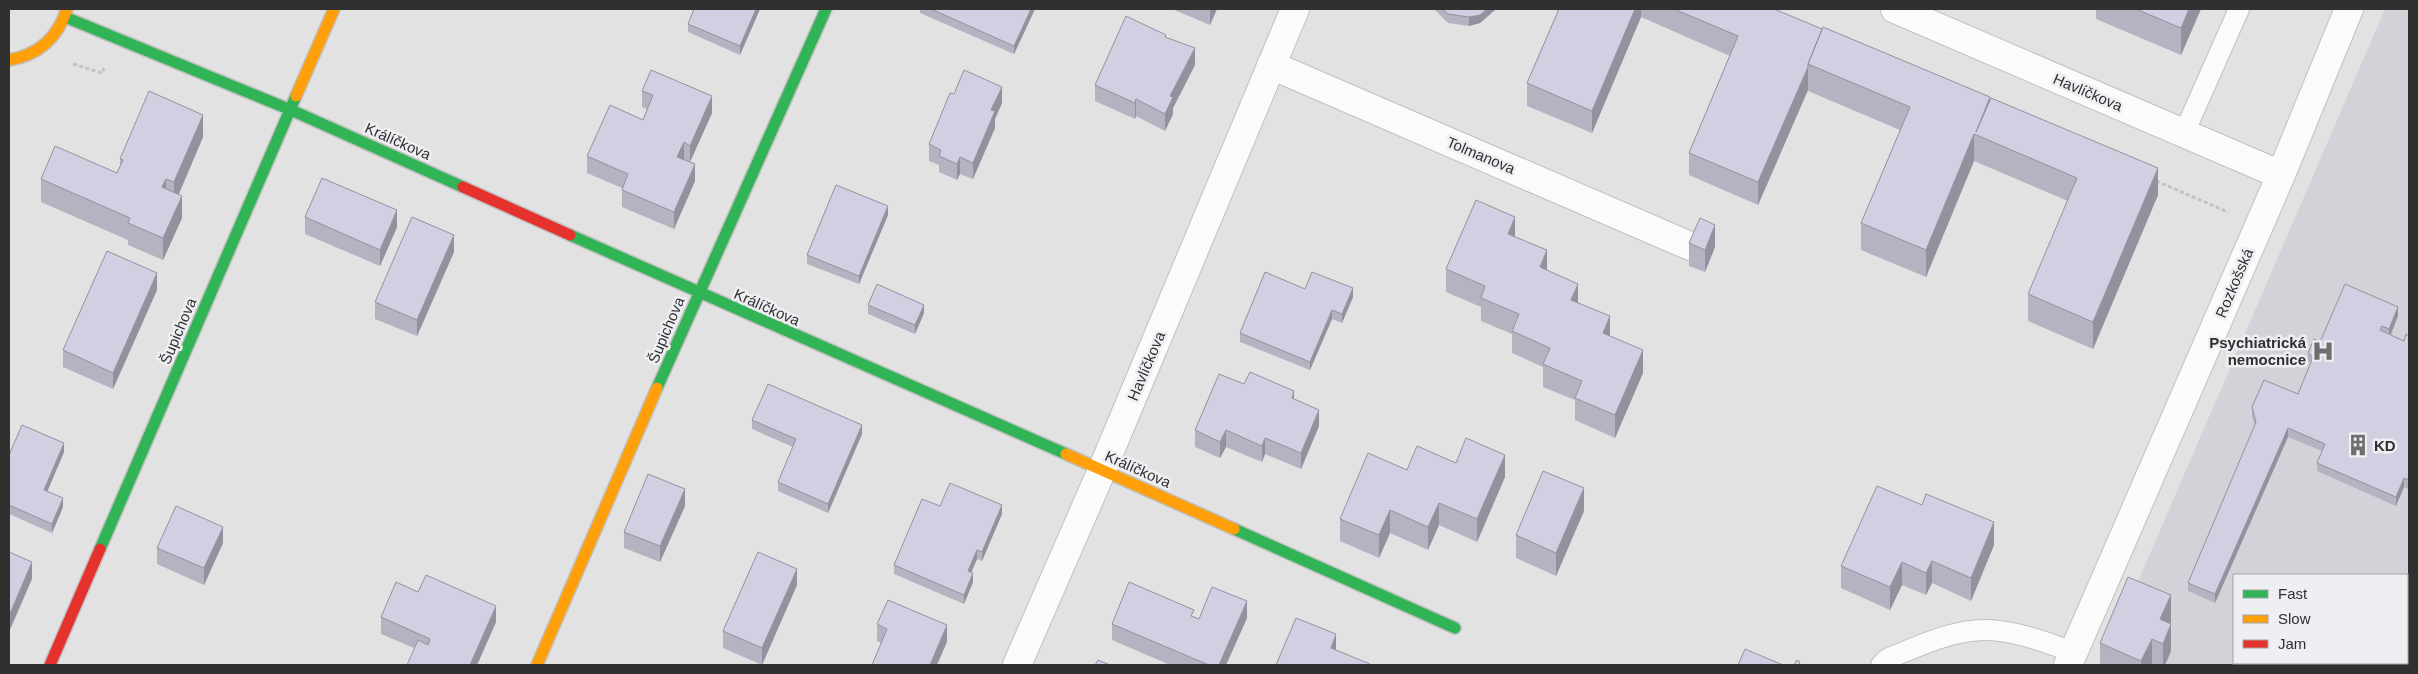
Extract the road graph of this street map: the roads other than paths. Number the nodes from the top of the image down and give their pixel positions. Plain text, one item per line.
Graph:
1 (334, 9) edge
2 (826, 9) edge
3 (1295, 9) edge
4 (1895, 9) edge
5 (2239, 9) edge
6 (2349, 9) edge
7 (66, 13) edge
8 (9, 60) edge
9 (1271, 65) junction
10 (291, 110) junction
11 (2184, 134) junction
12 (2281, 175) junction
13 (1690, 246) edge
14 (699, 293) junction
15 (1102, 470) junction
16 (1455, 628) dead end
17 (2071, 659) edge
18 (50, 665) edge
19 (537, 665) edge
20 (1017, 665) edge
21 (1881, 665) edge

1 - 10 street, Šupichova
2 - 14 street, Šupichova
3 - 9 street, Havlíčkova
4 - 11 street, Havlíčkova
5 - 11 lane
6 - 12 street, Rozkošská
7 - 8 street
7 - 10 street, Králíčkova
9 - 13 street, Tolmanova
9 - 15 street, Havlíčkova
10 - 14 street, Králíčkova
10 - 18 street, Šupichova
11 - 12 street, Havlíčkova
12 - 17 street, Rozkošská
14 - 15 street, Králíčkova
14 - 19 street, Šupichova
15 - 16 street, Králíčkova
15 - 20 street, Havlíčkova
17 - 21 lane

